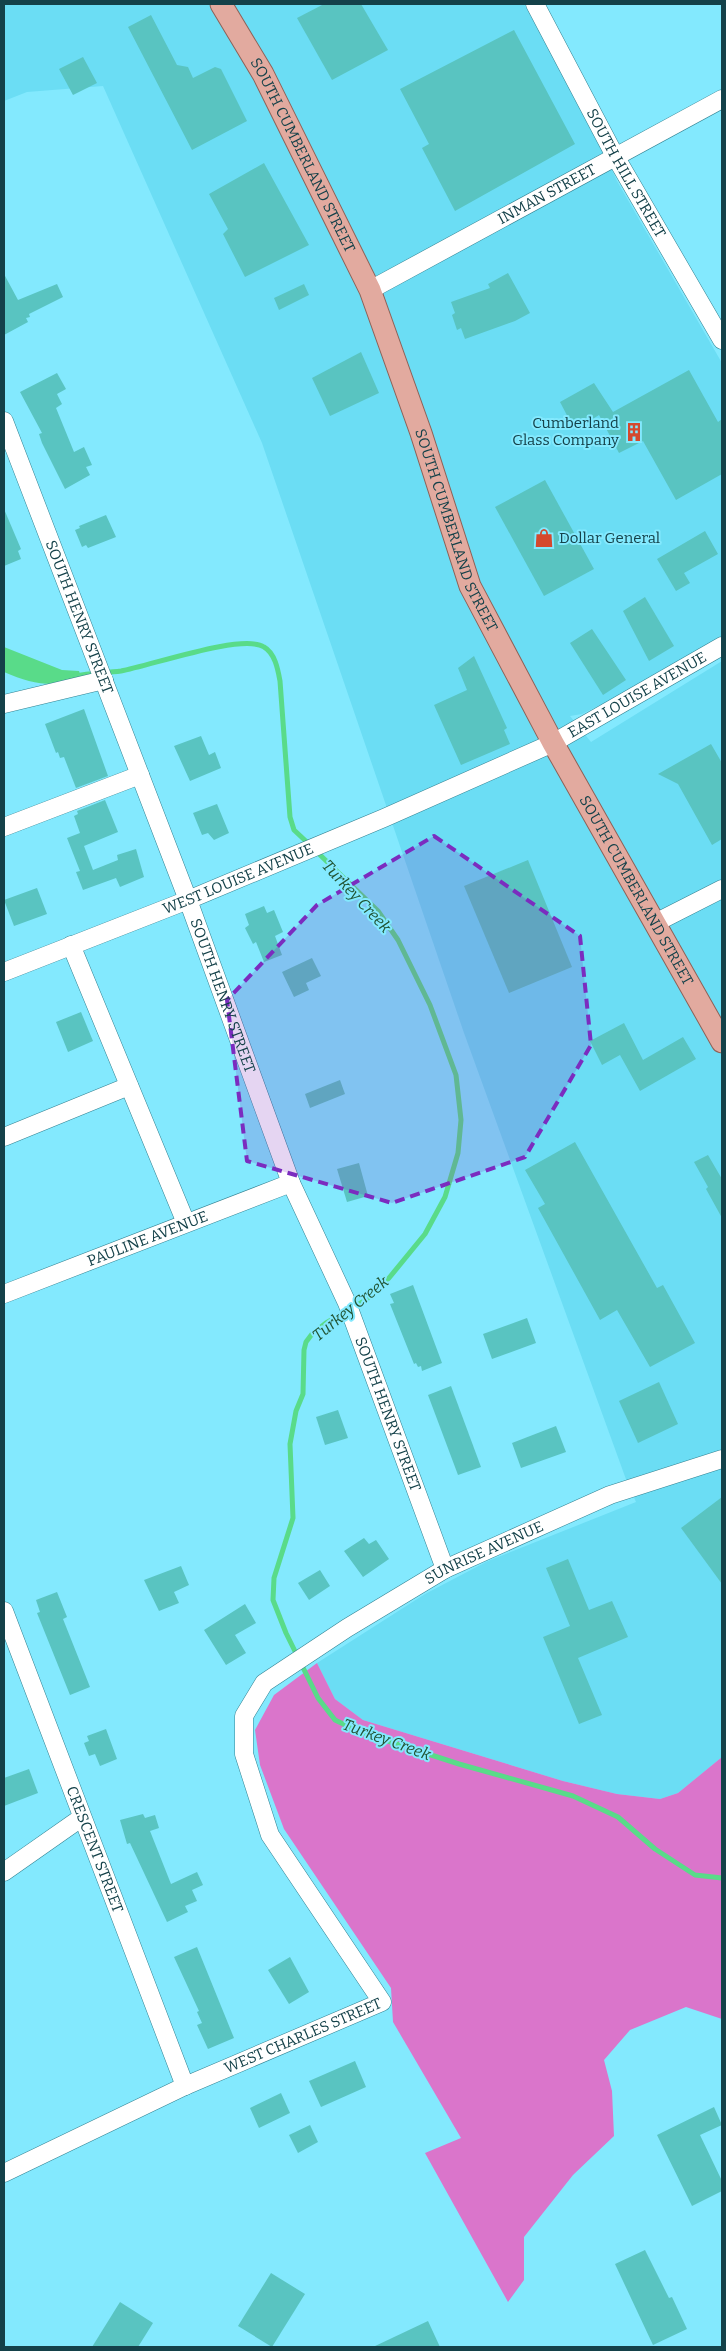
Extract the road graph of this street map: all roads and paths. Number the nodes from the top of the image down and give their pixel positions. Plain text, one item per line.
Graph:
1 (221, 4) edge
2 (535, 4) edge
3 (722, 98) edge
4 (615, 156) junction
5 (370, 290) junction
6 (722, 340) edge
7 (4, 421) edge
8 (722, 646) edge
9 (104, 680) junction
10 (4, 704) edge
11 (553, 742) junction
12 (140, 775) junction
13 (4, 827) edge
14 (722, 889) edge
15 (188, 900) junction
16 (656, 922) junction
17 (71, 945) junction
18 (4, 972) edge
19 (722, 1042) edge
20 (129, 1086) junction
21 (4, 1137) edge
22 (291, 1183) junction
23 (186, 1223) junction
24 (4, 1294) edge
25 (722, 1459) edge
26 (445, 1569) junction
27 (4, 1611) edge
28 (264, 1683) joint
29 (81, 1818) junction
30 (4, 1872) edge
31 (185, 2086) junction
32 (4, 2173) edge

1 - 5 main road, SOUTH CUMBERLAND STREET
2 - 4 street, SOUTH HILL STREET
3 - 4 street, INMAN STREET
4 - 5 street, INMAN STREET
4 - 6 street, SOUTH HILL STREET
5 - 11 main road, SOUTH CUMBERLAND STREET
7 - 9 street, SOUTH HENRY STREET
8 - 11 street, EAST LOUISE AVENUE
9 - 10 street
9 - 12 street, SOUTH HENRY STREET
11 - 15 street, WEST LOUISE AVENUE
11 - 16 main road, SOUTH CUMBERLAND STREET
12 - 13 street
12 - 15 street, SOUTH HENRY STREET
14 - 16 street
15 - 17 street, WEST LOUISE AVENUE
15 - 22 street, SOUTH HENRY STREET
16 - 19 main road, SOUTH CUMBERLAND STREET
17 - 18 street, WEST LOUISE AVENUE
17 - 20 street
20 - 21 street
20 - 23 street
22 - 23 street, PAULINE AVENUE
22 - 26 street, SOUTH HENRY STREET
23 - 24 street, PAULINE AVENUE
25 - 26 street, SUNRISE AVENUE
26 - 28 street, SUNRISE AVENUE
27 - 29 street, CRESCENT STREET
28 - 31 street, WEST CHARLES STREET
29 - 30 street
29 - 31 street, CRESCENT STREET
31 - 32 street, WEST CHARLES STREET

